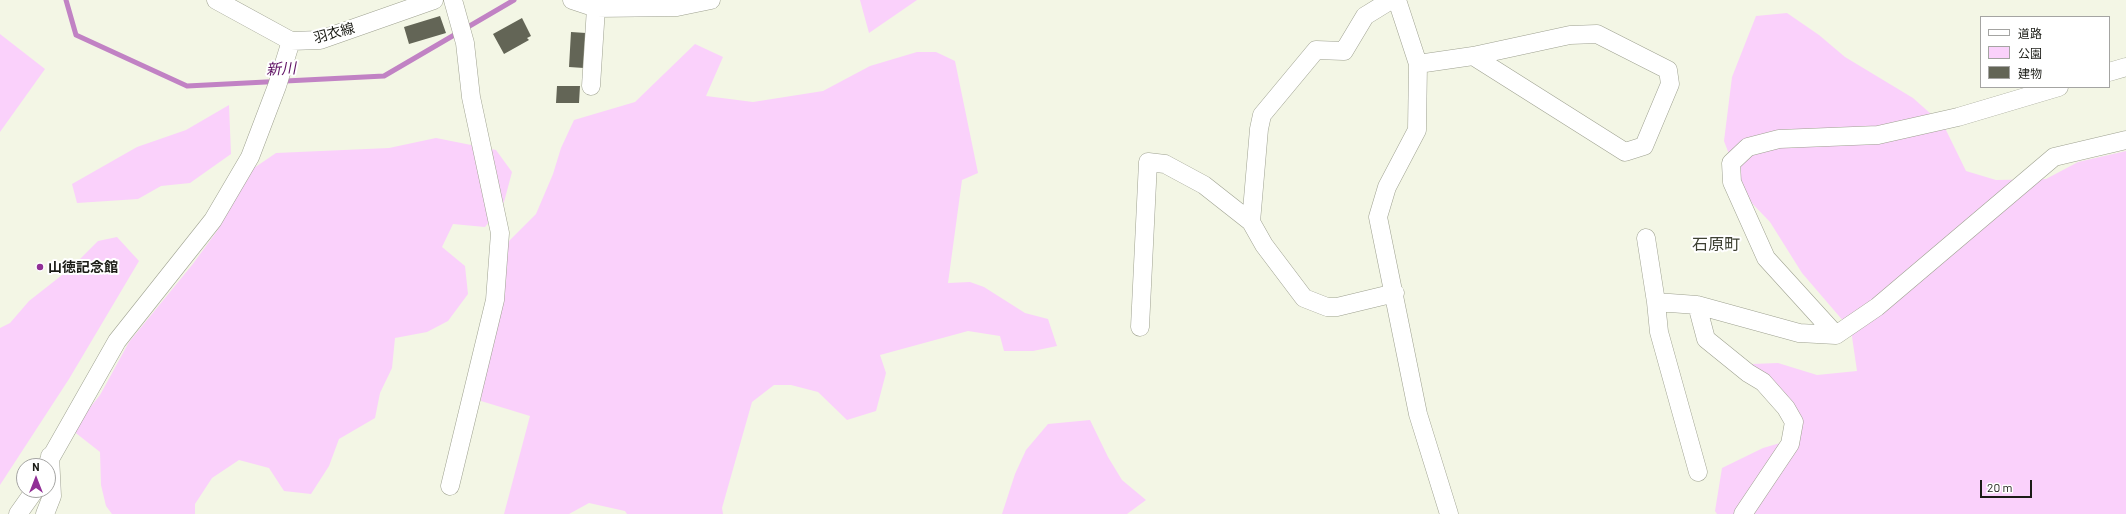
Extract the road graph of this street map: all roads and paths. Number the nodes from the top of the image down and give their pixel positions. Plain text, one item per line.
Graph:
1 (216, 0) edge
2 (434, 0) edge
3 (572, 0) edge
4 (711, 0) edge
5 (1391, 0) edge
6 (1397, 0) edge
7 (455, 8) edge
8 (596, 8) junction
9 (290, 41) junction
10 (1473, 56) junction
11 (1418, 64) junction
12 (2126, 67) edge
13 (2110, 72) edge
14 (591, 86) dead end
15 (2056, 88) edge
16 (2126, 140) edge
17 (1251, 222) junction
18 (1646, 238) dead end
19 (1395, 293) junction
20 (1656, 302) junction
21 (1697, 305) junction
22 (1140, 328) dead end
23 (1836, 335) junction
24 (50, 458) edge
25 (1698, 472) dead end
26 (450, 486) dead end
27 (29, 498) edge
28 (51, 498) edge
29 (18, 514) edge
30 (45, 514) edge
31 (1449, 514) edge
32 (1743, 514) edge

1 - 9 street
2 - 9 street, 羽衣線
3 - 8 street
4 - 8 street
5 - 17 street
6 - 11 street
7 - 26 street
8 - 14 street
9 - 24 street
10 - 10 street
10 - 11 street
11 - 19 street
12 - 13 street
15 - 23 street
16 - 23 street
17 - 19 street
17 - 22 street
18 - 20 street
19 - 31 street
20 - 21 street
20 - 25 street
21 - 23 street
21 - 32 street
27 - 29 street
28 - 30 street

